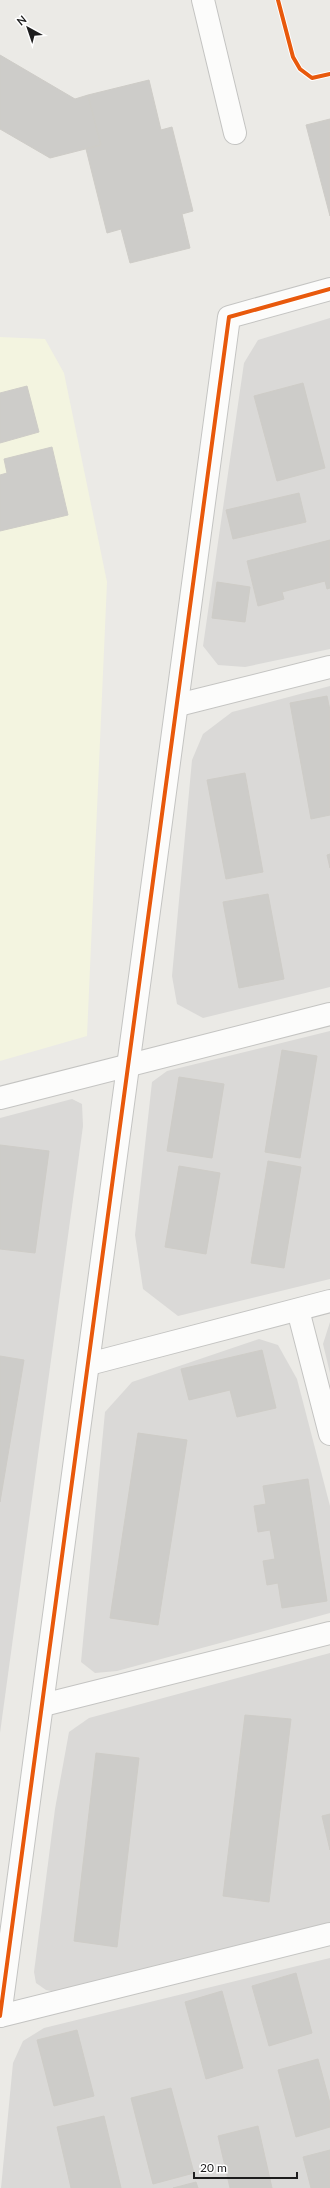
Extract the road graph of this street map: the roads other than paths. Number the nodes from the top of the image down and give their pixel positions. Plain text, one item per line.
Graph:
1 (203, 0) edge
2 (235, 133) dead end
3 (330, 289) edge
4 (330, 667) edge
5 (178, 705) junction
6 (330, 1014) edge
7 (130, 1065) junction
8 (0, 1098) edge
9 (330, 1301) edge
10 (298, 1310) junction
11 (89, 1364) junction
12 (330, 1434) edge
13 (330, 1633) edge
14 (43, 1705) junction
15 (330, 1934) edge
16 (0, 2016) edge

1 - 2 street
3 - 5 street
4 - 5 street
5 - 7 street
6 - 7 street
7 - 8 street
7 - 11 street
9 - 10 street
10 - 11 street
10 - 12 street
11 - 14 street
13 - 14 street
14 - 16 street
15 - 16 street

